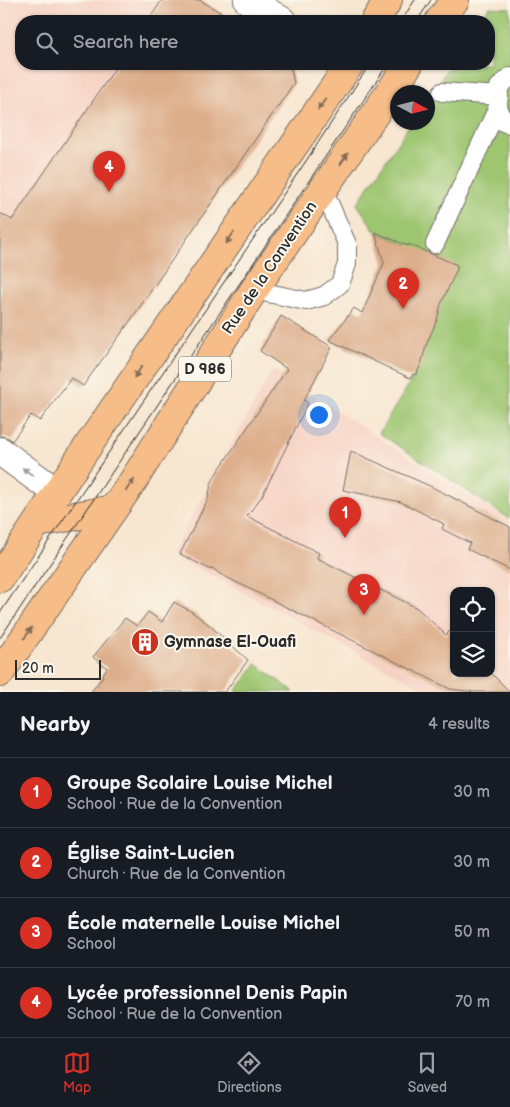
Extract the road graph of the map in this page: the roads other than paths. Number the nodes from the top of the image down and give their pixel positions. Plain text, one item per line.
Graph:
1 (248, 0) edge
2 (388, 0) edge
3 (455, 0) edge
4 (272, 15) edge
5 (379, 15) edge
6 (444, 15) edge
7 (346, 70) edge
8 (406, 70) edge
9 (510, 77) edge
10 (442, 92) dead end
11 (498, 102) junction
12 (510, 124) edge
13 (323, 189) junction
14 (435, 244) dead end
15 (254, 290) junction
16 (0, 451) edge
17 (56, 492) junction
18 (112, 510) junction
19 (37, 523) junction
20 (0, 578) edge
21 (0, 673) edge

1 - 4 street
2 - 5 main road
3 - 6 main road
7 -> 17 main road
13 -> 8 main road, Rue de la Convention / D 986
9 - 11 lane
10 - 11 lane
11 - 12 lane
11 - 14 lane
13 - 15 main road, Rue de la Convention / D 986
13 - 15 lane
18 -> 15 main road, Rue de la Convention / D 986
17 -> 16 street
17 - 19 main road
18 - 19 main road
21 -> 18 main road, Rue de la Convention / D 986
19 - 20 main road

